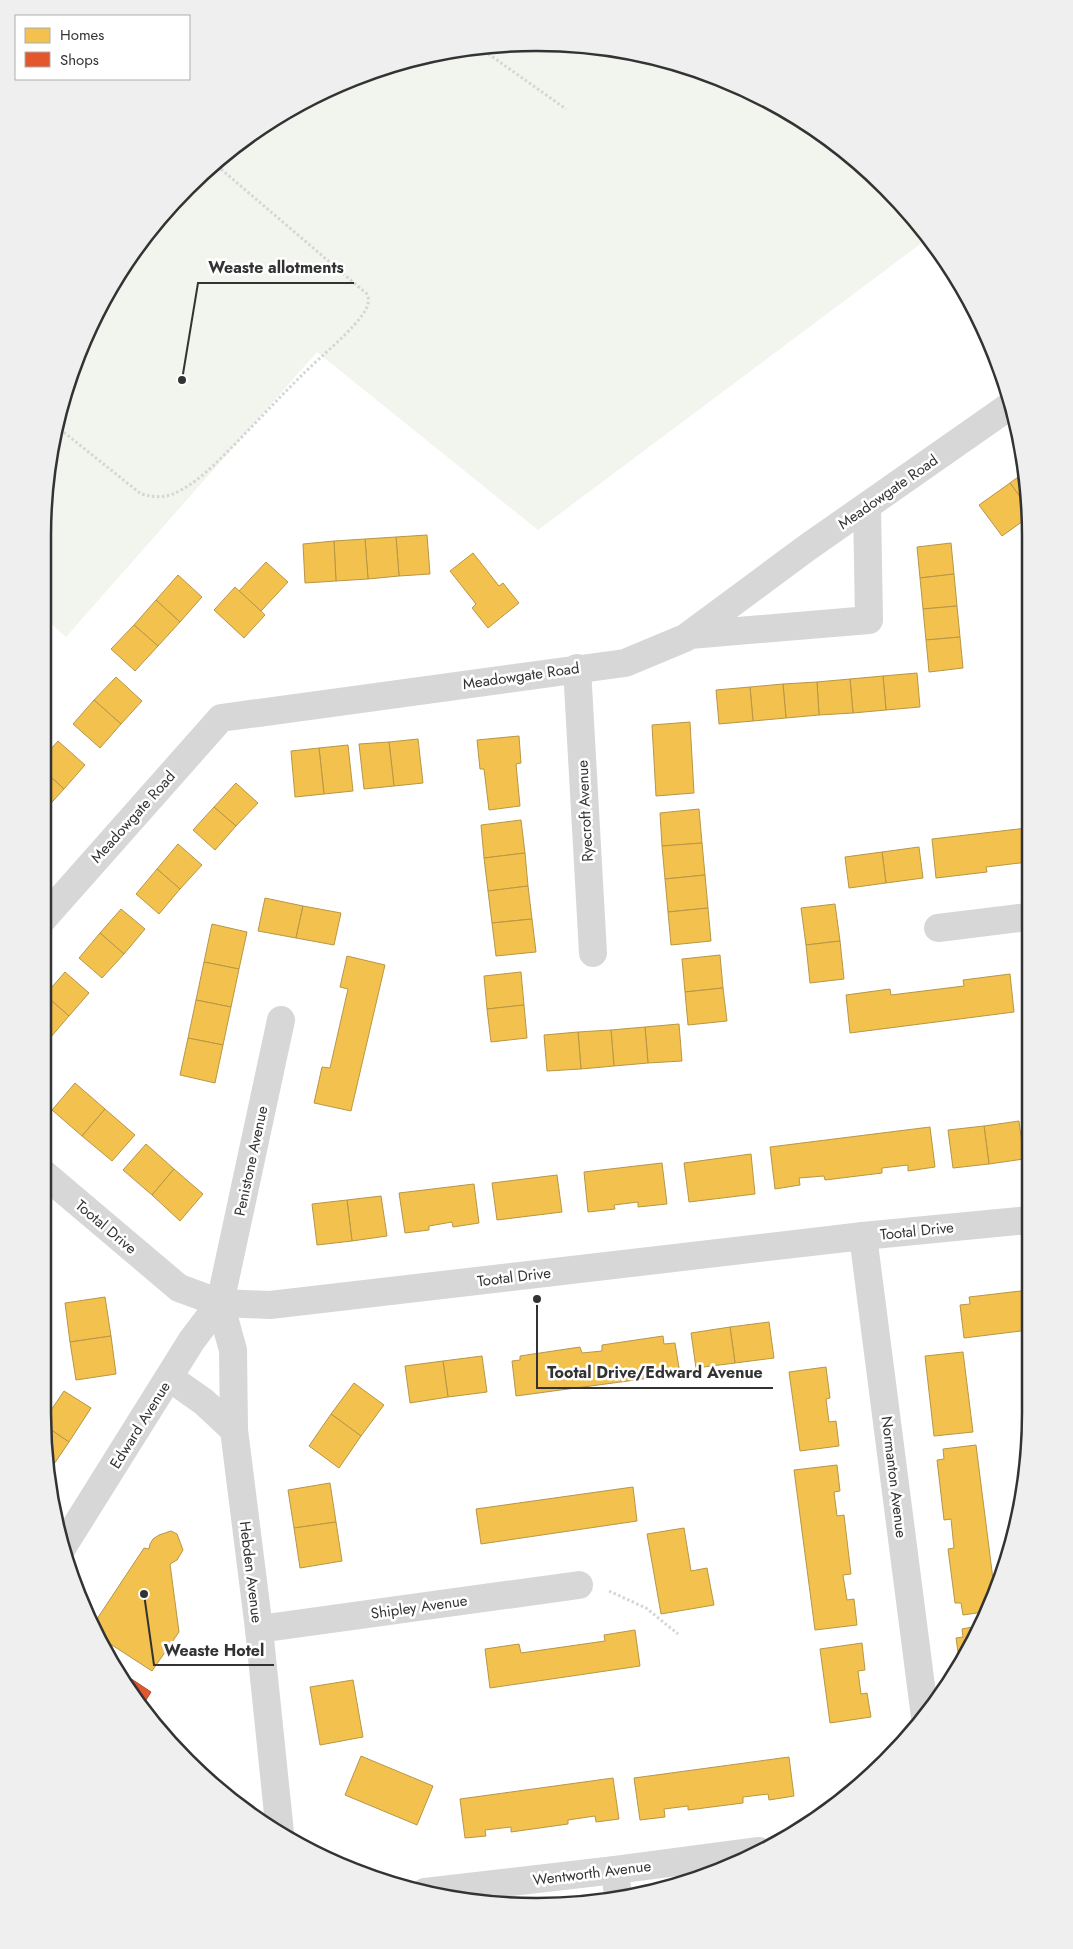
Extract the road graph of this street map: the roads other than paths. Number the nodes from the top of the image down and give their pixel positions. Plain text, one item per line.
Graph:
1 (1005, 410) edge
2 (867, 506) junction
3 (690, 635) junction
4 (577, 668) junction
5 (51, 910) edge
6 (1022, 918) edge
7 (938, 928) dead end
8 (593, 953) dead end
9 (281, 1020) dead end
10 (51, 1180) edge
11 (1022, 1221) edge
12 (862, 1236) junction
13 (220, 1303) junction
14 (170, 1378) junction
15 (234, 1430) junction
16 (68, 1538) edge
17 (579, 1584) road end
18 (258, 1629) junction
19 (923, 1705) edge
20 (279, 1824) edge
21 (738, 1854) edge
22 (615, 1870) junction
23 (449, 1889) edge
24 (617, 1891) edge

1 - 2 street, Meadowgate Road
2 - 3 street, Meadowgate Road
2 - 3 street
3 - 4 street, Meadowgate Road
4 - 5 street, Meadowgate Road
4 - 8 street, Ryecroft Avenue
6 - 7 street
9 - 13 street, Penistone Avenue
10 - 13 street, Tootal Drive
11 - 12 street, Tootal Drive
12 - 13 street, Tootal Drive
12 - 19 street, Normanton Avenue
13 - 14 street, Edward Avenue
13 - 15 street, Hebden Avenue
14 - 15 street
14 - 16 street, Edward Avenue
15 - 18 street, Hebden Avenue
17 - 18 street, Shipley Avenue
18 - 20 street, Hebden Avenue
21 - 22 street, Wentworth Avenue
22 - 23 street, Wentworth Avenue
22 - 24 street

